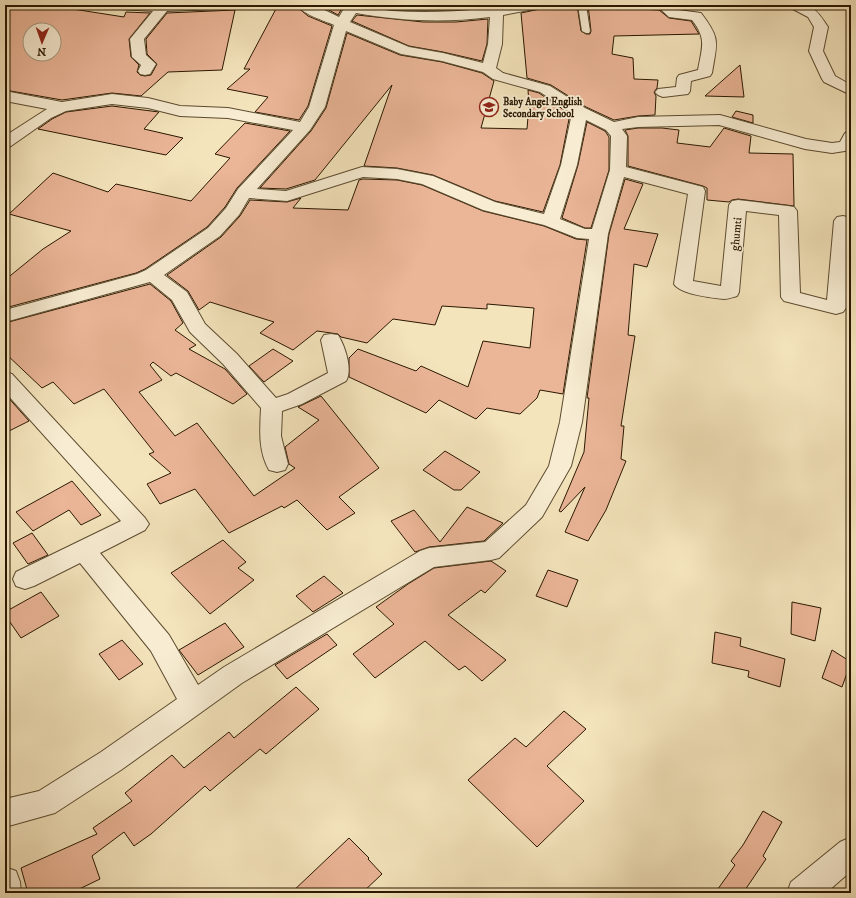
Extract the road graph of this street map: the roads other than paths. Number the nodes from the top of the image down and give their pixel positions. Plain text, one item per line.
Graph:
1 (121, 5) edge
2 (222, 5) edge
3 (304, 5) edge
4 (535, 5) edge
5 (582, 5) edge
6 (663, 5) edge
7 (796, 5) edge
8 (163, 6) junction
9 (497, 9) edge
10 (348, 12) edge
11 (586, 31) dead end
12 (488, 69) junction
13 (145, 71) dead end
14 (851, 91) edge
15 (663, 92) dead end
16 (5, 96) edge
17 (62, 107) junction
18 (580, 110) junction
19 (304, 126) junction
20 (612, 127) junction
21 (851, 136) edge
22 (7, 138) edge
23 (618, 170) junction
24 (244, 193) junction
25 (550, 221) junction
26 (851, 223) edge
27 (599, 234) junction
28 (153, 274) junction
29 (5, 316) edge
30 (331, 340) dead end
31 (5, 379) edge
32 (272, 407) junction
33 (278, 464) dead end
34 (84, 550) junction
35 (25, 579) dead end
36 (193, 702) junction
37 (5, 813) edge
38 (851, 852) edge
39 (5, 882) edge
40 (6, 893) edge
41 (802, 893) edge

1 - 8 street
2 - 8 street
3 - 10 street
4 - 9 street
5 - 11 lane
6 - 15 street
7 - 14 street
8 - 13 street
9 - 10 street
9 - 12 street
10 - 12 street
10 - 19 street
12 - 18 street
16 - 17 street
17 - 19 street
17 - 22 street
18 - 20 street
18 - 25 street
19 - 24 street
20 - 21 street
20 - 23 street
23 - 26 street, ghumti
23 - 27 street
24 - 25 street
24 - 28 street
25 - 27 street
27 - 36 street
28 - 29 street
28 - 32 street
30 - 32 street
31 - 34 street
32 - 33 street
34 - 35 street
34 - 36 street
36 - 37 street
38 - 41 street
39 - 40 street

